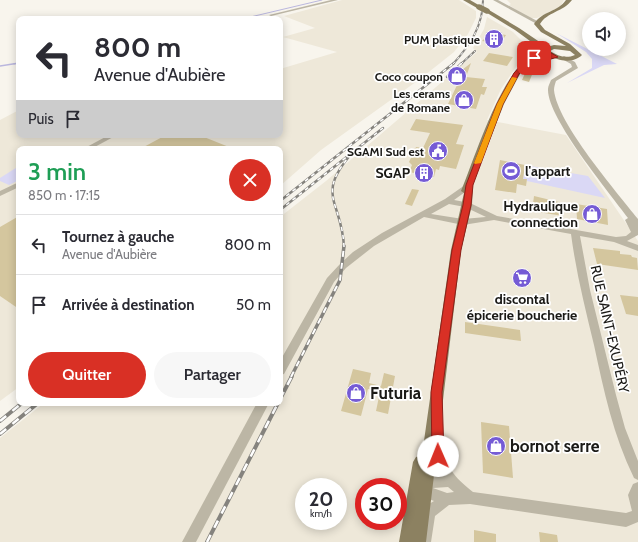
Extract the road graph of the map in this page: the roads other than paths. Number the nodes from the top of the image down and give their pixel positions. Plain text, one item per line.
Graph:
1 (331, 0) edge
2 (336, 0) edge
3 (466, 0) edge
4 (495, 0) edge
5 (569, 0) edge
6 (537, 22) junction
7 (563, 44) junction
8 (550, 50) junction
9 (556, 57) junction
10 (564, 58) junction
11 (575, 58) junction
12 (524, 65) junction
13 (554, 83) junction
14 (108, 138) edge
15 (92, 146) edge
16 (16, 186) edge
17 (469, 186) junction
18 (613, 192) junction
19 (0, 194) edge
20 (448, 201) junction
21 (465, 204) junction
22 (424, 215) junction
23 (495, 218) junction
24 (461, 221) junction
25 (638, 224) edge
26 (575, 234) junction
27 (616, 240) junction
28 (638, 248) edge
29 (283, 366) edge
30 (436, 392) junction
31 (261, 406) edge
32 (638, 474) edge
33 (449, 481) junction
34 (422, 485) junction
35 (638, 488) edge
36 (470, 498) junction
37 (447, 499) junction
38 (638, 509) edge
39 (638, 515) edge
40 (188, 542) edge
41 (408, 542) edge
42 (418, 542) edge
43 (424, 542) edge

1 - 2 street
3 - 8 main road, bridge
4 - 6 street
5 - 6 main road
6 - 7 main road
7 - 8 main road
7 - 11 main road
8 - 9 main road
8 - 12 main road
9 - 10 main road
9 - 12 main road
10 - 11 main road
10 - 13 street
11 - 13 street
12 - 17 main road
13 - 18 street
14 - 15 street
16 - 19 street
17 - 20 street
17 - 21 main road
18 - 25 street
18 - 27 street
20 - 21 street
20 - 22 street
21 - 23 street
21 - 24 main road
22 - 24 street
22 - 29 street
23 - 24 street
23 - 26 street
24 - 30 main road
26 - 27 street
26 - 32 street, RUE SAINT-EXUPÉRY
27 - 28 street
30 - 33 street
30 - 34 main road
31 - 40 street
33 - 34 street
33 - 36 street
34 - 37 street
34 - 41 main road
34 - 42 main road
35 - 38 street
36 - 37 street
36 - 39 street
37 - 43 street

